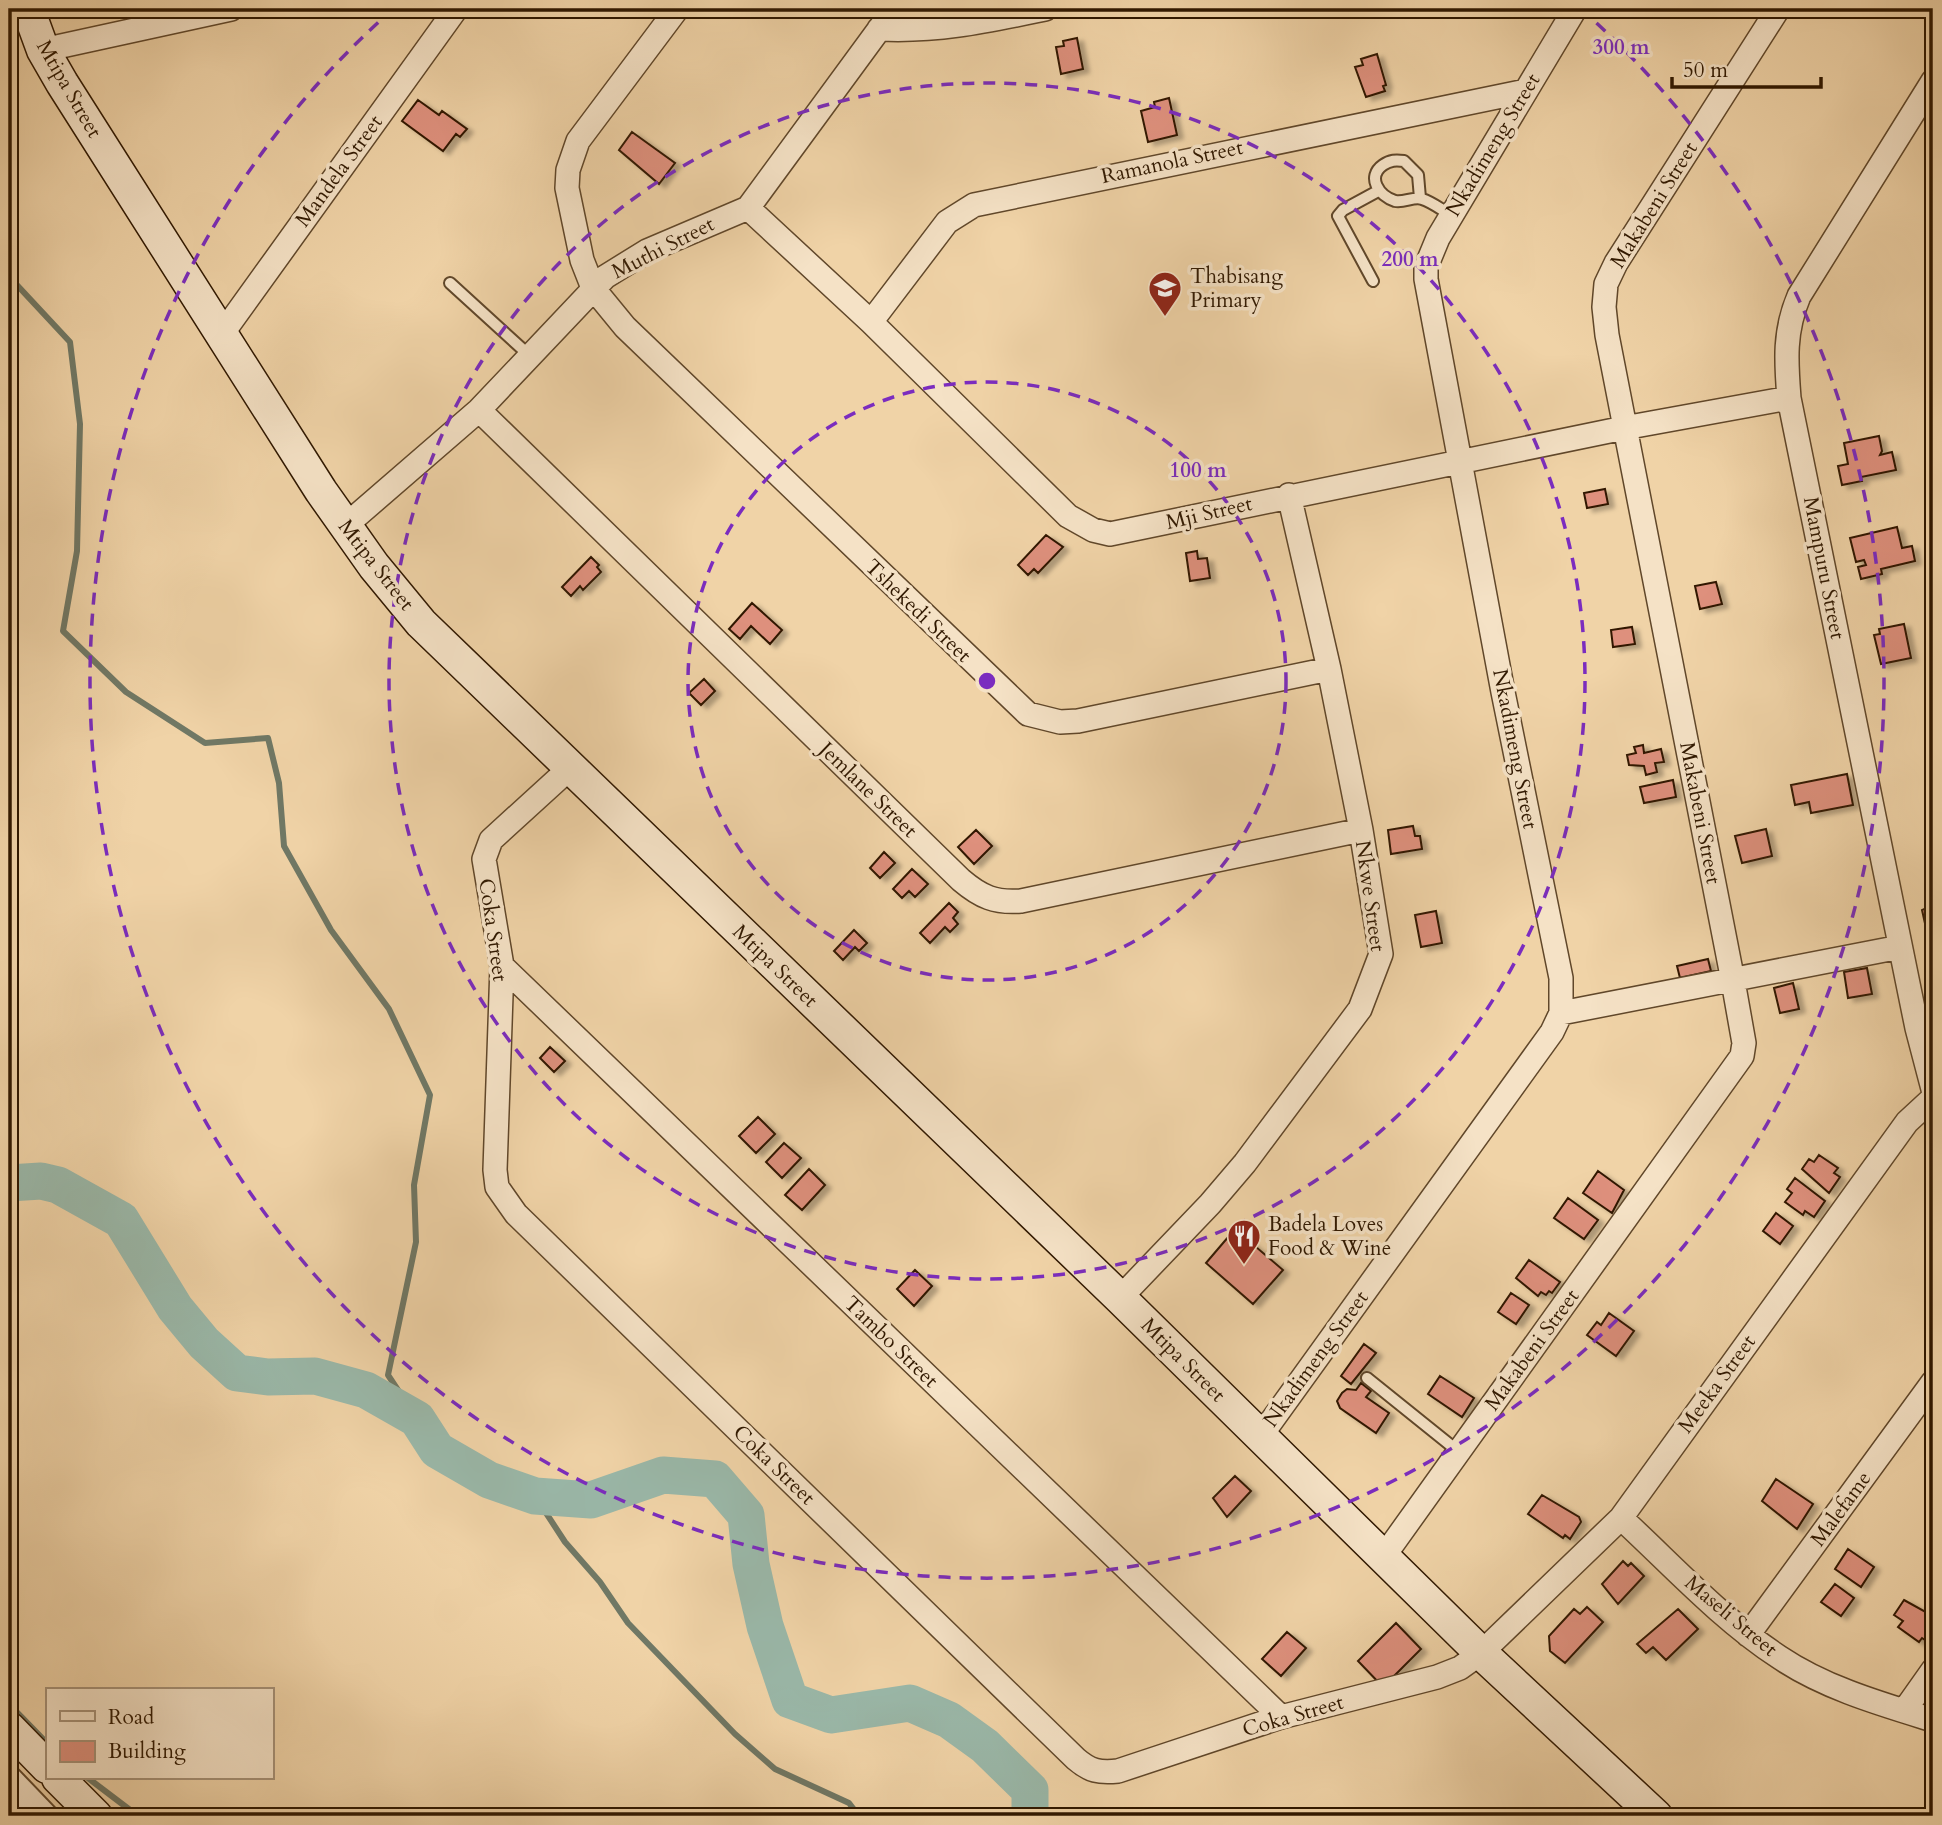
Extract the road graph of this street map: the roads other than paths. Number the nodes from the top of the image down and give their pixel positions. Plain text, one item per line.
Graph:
1 (28, 9) edge
2 (232, 9) edge
3 (456, 9) edge
4 (677, 9) edge
5 (894, 9) edge
6 (1045, 9) edge
7 (1575, 9) edge
8 (1778, 9) edge
9 (879, 29) junction
10 (43, 50) junction
11 (1933, 81) edge
12 (1526, 91) junction
13 (1378, 191) junction
14 (1420, 198) junction
15 (748, 208) junction
16 (1451, 215) junction
17 (1373, 281) dead end
18 (450, 283) dead end
19 (593, 288) junction
20 (872, 322) junction
21 (222, 334) junction
22 (530, 356) junction
23 (1790, 398) junction
24 (478, 410) junction
25 (1624, 428) junction
26 (1460, 462) junction
27 (1289, 495) junction
28 (345, 526) junction
29 (1329, 669) junction
30 (570, 768) junction
31 (1361, 830) junction
32 (1900, 947) junction
33 (502, 966) junction
34 (1733, 981) junction
35 (1561, 1013) junction
36 (1933, 1089) edge
37 (1933, 1098) edge
38 (1120, 1298) junction
39 (1367, 1378) dead end
40 (1933, 1382) edge
41 (1260, 1437) junction
42 (1458, 1452) junction
43 (1621, 1518) junction
44 (1384, 1556) junction
45 (1748, 1635) junction
46 (1481, 1653) junction
47 (1933, 1670) edge
48 (1904, 1711) junction
49 (1281, 1717) junction
50 (1933, 1720) edge
51 (9, 1728) edge
52 (46, 1766) edge
53 (9, 1768) edge
54 (60, 1780) edge
55 (9, 1796) edge
56 (29, 1816) edge
57 (55, 1816) edge
58 (96, 1816) edge
59 (1656, 1816) edge

1 - 10 street, Mtipa Street
2 - 10 street
3 - 21 street, Mandela Street
4 - 19 street
5 - 9 street, Muthi Street
6 - 9 street
7 - 12 street, Nkadimeng Street
8 - 25 street, Makabeni Street
9 - 15 street, Muthi Street
10 - 21 street, Mtipa Street
11 - 23 street, Mampuru Street
12 - 16 street, Nkadimeng Street
12 - 20 street, Ramanola Street
13 - 14 lane
13 - 14 lane
13 - 17 lane
14 - 16 lane
15 - 19 street, Muthi Street
15 - 20 street, Mji Street
16 - 26 street, Nkadimeng Street
18 - 22 lane
19 - 22 street, Muthi Street
19 - 29 street, Tshekedi Street
20 - 27 street, Mji Street
21 - 28 street, Mtipa Street
22 - 24 street, Muthi Street
23 - 25 street, Mji Street
23 - 32 street, Mampuru Street
24 - 28 street, Muthi Street
24 - 31 street, Jemlane Street
25 - 26 street, Mji Street
25 - 34 street, Makabeni Street
26 - 27 street, Mji Street
26 - 35 street, Nkadimeng Street
27 - 29 street, Nkwe Street
28 - 30 street, Mtipa Street
29 - 31 street, Nkwe Street
30 - 33 street, Coka Street
30 - 38 street, Mtipa Street
31 - 38 street, Nkwe Street
32 - 34 street
32 - 36 street, Mampuru Street
33 - 49 street, Tambo Street
33 - 49 street, Coka Street
34 - 35 street
34 - 42 street, Makabeni Street
35 - 41 street, Nkadimeng Street
37 - 43 street, Meeka Street
38 - 41 street, Mtipa Street
39 - 42 lane
40 - 45 street, Malefame
41 - 44 street, Mtipa Street
42 - 44 street, Makabeni Street
43 - 45 street, Maseli Street
43 - 46 street, Meeka Street
44 - 46 street, Mtipa Street
45 - 48 street, Maseli Street
46 - 49 street, Coka Street
46 - 59 street, Mtipa Street
47 - 48 street
48 - 50 street, Maseli Street
51 - 52 street
53 - 57 lane
54 - 58 street
55 - 56 street

